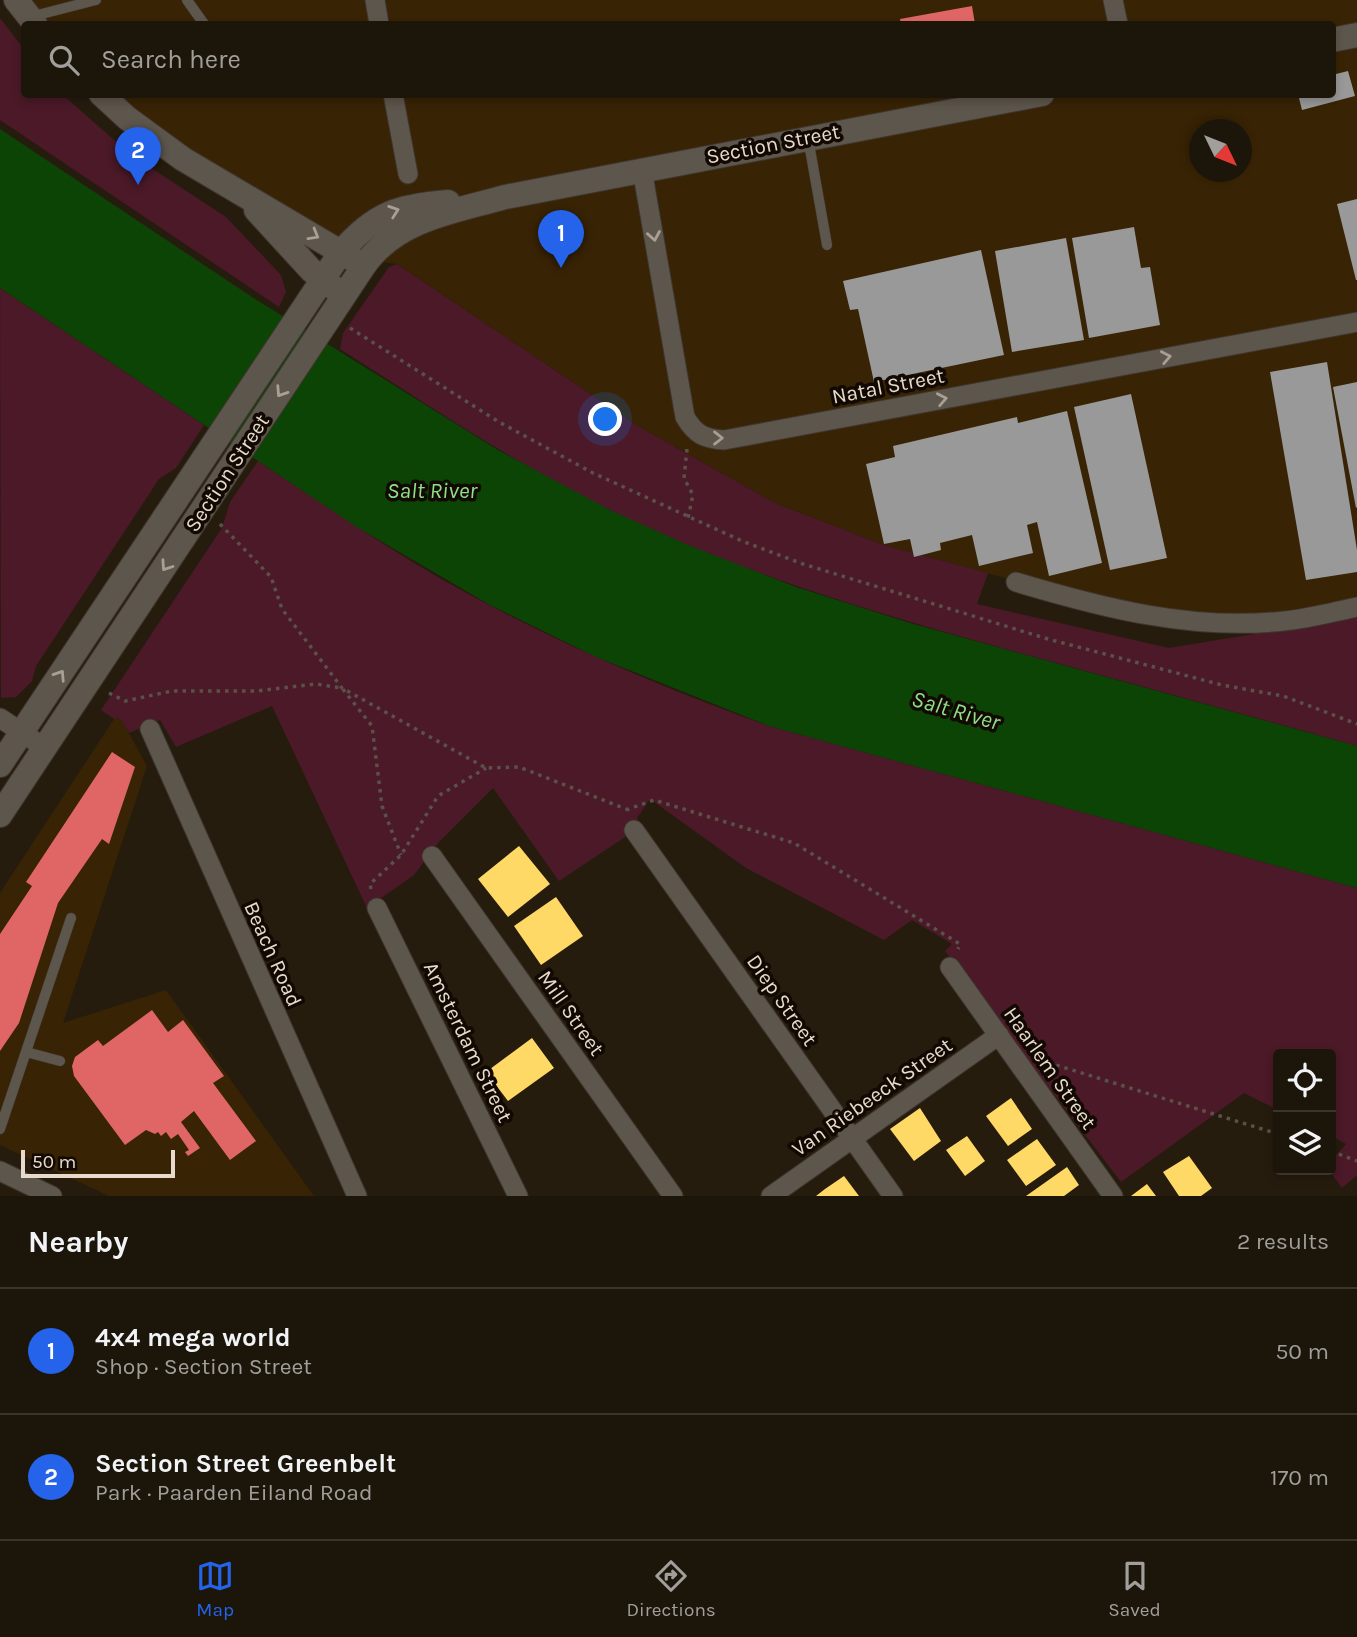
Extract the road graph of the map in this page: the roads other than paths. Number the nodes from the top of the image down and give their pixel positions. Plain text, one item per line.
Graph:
1 (96, 0) edge
2 (187, 0) edge
3 (375, 0) edge
4 (1114, 0) edge
5 (27, 14) edge
6 (202, 21) edge
7 (379, 21) edge
8 (1118, 21) edge
9 (1357, 35) edge
10 (1336, 39) edge
11 (105, 98) edge
12 (394, 98) edge
13 (1021, 98) edge
14 (808, 138) junction
15 (642, 169) junction
16 (408, 174) dead end
17 (243, 197) junction
18 (505, 197) junction
19 (827, 245) dead end
20 (341, 251) junction
21 (363, 267) junction
22 (322, 280) junction
23 (345, 295) junction
24 (1357, 322) edge
25 (1016, 582) dead end
26 (1357, 607) edge
27 (0, 718) edge
28 (150, 729) dead end
29 (22, 732) junction
30 (45, 748) junction
31 (2, 758) edge
32 (30, 771) junction
33 (0, 815) edge
34 (634, 830) road end
35 (432, 856) dead end
36 (377, 908) road end
37 (71, 918) dead end
38 (950, 967) road end
39 (999, 1035) junction
40 (26, 1052) junction
41 (60, 1061) dead end
42 (0, 1129) edge
43 (852, 1139) junction
44 (0, 1171) edge
45 (52, 1196) edge
46 (357, 1196) edge
47 (518, 1196) edge
48 (673, 1196) edge
49 (772, 1196) edge
50 (893, 1196) edge
51 (1113, 1196) edge

1 - 5 lane
2 - 6 lane
3 - 7 street
4 - 8 street
9 - 10 street
11 - 17 street
12 - 16 street
13 - 14 street, Section Street
14 - 15 street, Section Street
14 - 19 lane
15 - 18 street, Section Street
15 -> 24 street, Natal Street
17 -> 20 street
17 - 22 street
20 -> 18 street, Section Street
18 - 21 street, Section Street
20 - 21 street
20 - 22 street, Section Street
21 - 23 street, Section Street
22 - 23 street
29 -> 22 street, Section Street
23 -> 30 street, Section Street
25 - 26 street
27 - 29 street
28 - 46 street, Beach Road
29 - 30 street
29 - 31 street, Section Street
30 - 32 street, Section Street
31 - 32 street
32 - 33 street, Section Street
34 - 43 street, Diep Street
35 - 48 street, Mill Street
36 - 47 street, Amsterdam Street
37 - 40 lane
38 - 39 street, Haarlem Street
39 - 43 street, Van Riebeeck Street
39 - 51 street, Haarlem Street
40 - 41 lane
40 - 42 lane
43 - 49 street, Van Riebeeck Street
43 - 50 street, Diep Street
44 - 45 street

